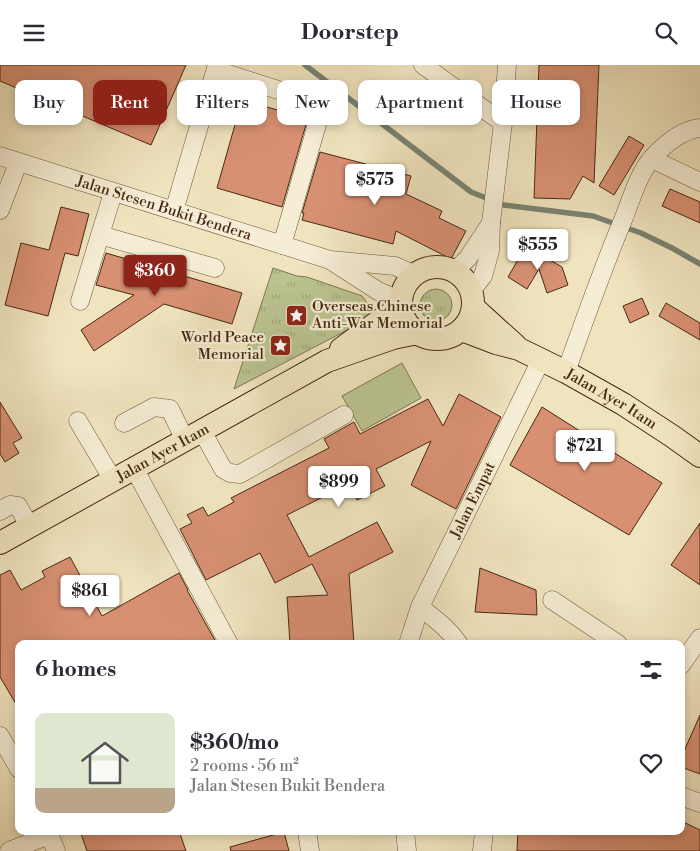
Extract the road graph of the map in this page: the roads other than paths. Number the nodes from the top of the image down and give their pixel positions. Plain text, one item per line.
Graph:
1 (422, 65) edge
2 (507, 65) edge
3 (216, 68) edge
4 (506, 80) edge
5 (492, 115) edge
6 (503, 125) edge
7 (700, 128) edge
8 (0, 157) edge
9 (652, 159) junction
10 (18, 163) junction
11 (700, 182) edge
12 (114, 193) junction
13 (0, 210) edge
14 (174, 211) junction
15 (491, 223) junction
16 (100, 235) junction
17 (282, 245) junction
18 (330, 260) junction
19 (215, 268) dead end
20 (454, 272) junction
21 (415, 275) junction
22 (472, 299) junction
23 (80, 301) dead end
24 (402, 304) junction
25 (462, 329) junction
26 (417, 333) junction
27 (519, 349) junction
28 (541, 360) junction
29 (326, 361) junction
30 (566, 371) junction
31 (344, 415) dead end
32 (78, 421) dead end
33 (124, 423) dead end
34 (193, 435) junction
35 (700, 456) edge
36 (134, 468) junction
37 (114, 480) junction
38 (0, 511) edge
39 (30, 527) junction
40 (0, 543) edge
41 (552, 599) dead end
42 (420, 607) junction
43 (700, 638) edge
44 (226, 640) edge
45 (409, 640) edge
46 (456, 640) edge
47 (612, 640) edge
48 (685, 659) edge
49 (0, 736) edge
50 (15, 762) edge
51 (685, 797) edge
52 (700, 803) edge
53 (308, 835) edge
54 (405, 835) edge
55 (484, 835) edge
56 (51, 839) edge
57 (9, 851) edge
58 (310, 851) edge
59 (407, 851) edge
60 (482, 851) edge

1 - 5 street
2 - 4 street
3 - 14 street
3 - 17 street
6 - 15 street
7 - 9 street
8 - 10 street, Jalan Stesen Bukit Bendera
9 - 11 street
9 - 30 street
10 - 12 street, Jalan Stesen Bukit Bendera
10 - 13 street
12 - 14 street, Jalan Stesen Bukit Bendera
12 - 16 street
14 - 17 street, Jalan Stesen Bukit Bendera
15 - 20 street
15 - 22 street
16 - 19 street
16 - 23 street
17 - 18 street, Jalan Stesen Bukit Bendera
18 - 21 street, Jalan Stesen Bukit Bendera
18 - 24 street, Jalan Stesen Bukit Bendera
20 - 21 main road
20 - 22 main road
21 - 24 main road
22 - 25 main road
22 - 27 main road, Jalan Ayer Itam
24 - 26 main road
24 - 29 main road, Jalan Ayer Itam
25 - 26 main road
25 - 27 main road, Jalan Ayer Itam
26 - 29 main road, Jalan Ayer Itam
27 - 28 main road, Jalan Ayer Itam
28 - 30 main road, Jalan Ayer Itam
28 - 42 street, Jalan Empat
29 - 34 main road, Jalan Ayer Itam
30 - 35 main road, Jalan Ayer Itam
31 - 34 street
32 - 37 street
33 - 34 street
34 - 36 main road, Jalan Ayer Itam
36 - 37 main road, Jalan Ayer Itam
36 - 44 street
37 - 39 main road, Jalan Ayer Itam
38 - 39 street
39 - 40 main road, Jalan Ayer Itam
41 - 47 street
42 - 45 street, Jalan Empat
42 - 46 street
43 - 48 street
49 - 50 street
51 - 52 street
53 - 58 street
54 - 59 street
55 - 60 street
56 - 57 street

